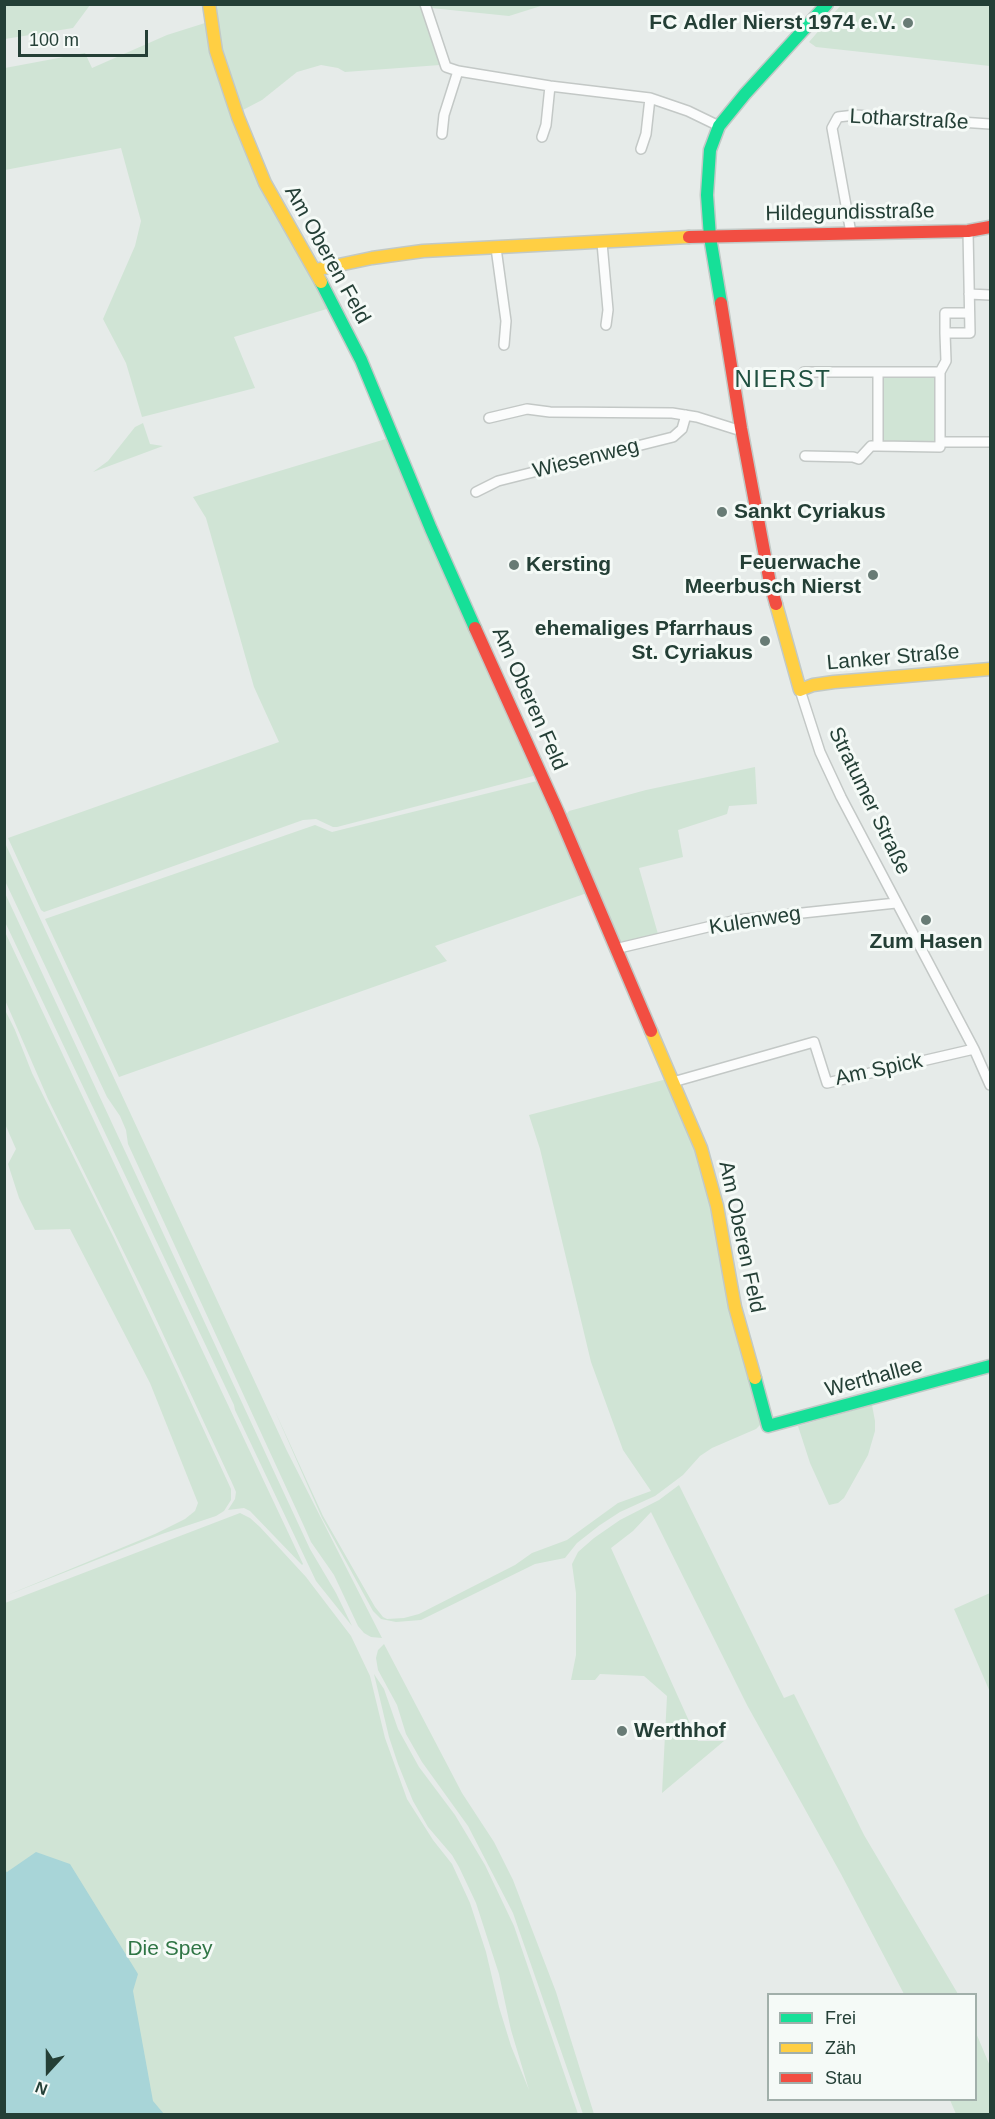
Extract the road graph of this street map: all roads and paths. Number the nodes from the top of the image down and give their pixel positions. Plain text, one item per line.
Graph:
1 (209, 4) edge
2 (425, 4) edge
3 (827, 4) edge
4 (458, 71) junction
5 (550, 86) junction
6 (650, 98) junction
7 (990, 124) edge
8 (719, 126) junction
9 (442, 134) dead end
10 (542, 138) dead end
11 (641, 149) dead end
12 (990, 226) edge
13 (968, 231) junction
14 (851, 233) junction
15 (711, 237) junction
16 (602, 243) junction
17 (496, 248) junction
18 (315, 270) junction
19 (969, 294) junction
20 (990, 295) edge
21 (969, 313) junction
22 (606, 326) dead end
23 (945, 333) junction
24 (504, 345) dead end
25 (804, 372) dead end
26 (878, 372) junction
27 (940, 372) junction
28 (686, 415) junction
29 (489, 418) dead end
30 (741, 428) junction
31 (940, 442) junction
32 (990, 442) edge
33 (878, 446) junction
34 (805, 456) dead end
35 (476, 492) dead end
36 (990, 669) edge
37 (800, 690) junction
38 (896, 903) junction
39 (615, 949) junction
40 (974, 1050) junction
41 (673, 1082) junction
42 (990, 1084) edge
43 (990, 1366) edge
44 (768, 1426) joint

1 - 18 street, Am Oberen Feld
2 - 4 street
3 - 8 street
4 - 5 street
4 - 9 street
5 - 6 street
5 - 10 street
6 - 8 street
6 - 11 street
7 - 14 street, Lotharstraße
8 - 15 street, Stratumer Straße
12 - 13 street, Hildegundisstraße
13 - 14 street, Hildegundisstraße
13 - 19 street
14 - 15 street, Hildegundisstraße
15 - 16 street, Hildegundisstraße
15 - 30 street, Stratumer Straße
16 - 17 street, Hildegundisstraße
16 - 22 street
17 - 18 street, Hildegundisstraße
17 - 24 street
18 - 39 street, Am Oberen Feld
19 - 20 street
19 - 21 street
21 - 23 street
21 - 23 street
23 - 27 street
25 - 26 street
26 - 27 street
26 - 33 street
27 - 31 street
28 - 29 street, Wiesenweg
28 - 30 street, Wiesenweg
28 - 35 street, Wiesenweg
30 - 37 street, Stratumer Straße
31 - 32 street
31 - 33 street
33 - 34 street
36 - 37 street, Lanker Straße
37 - 38 street, Stratumer Straße
38 - 39 street, Kulenweg
38 - 40 street, Stratumer Straße
39 - 41 street, Am Oberen Feld
40 - 41 street, Am Spick
40 - 42 street, Stratumer Straße
41 - 44 street, Am Oberen Feld
43 - 44 street, Werthallee

